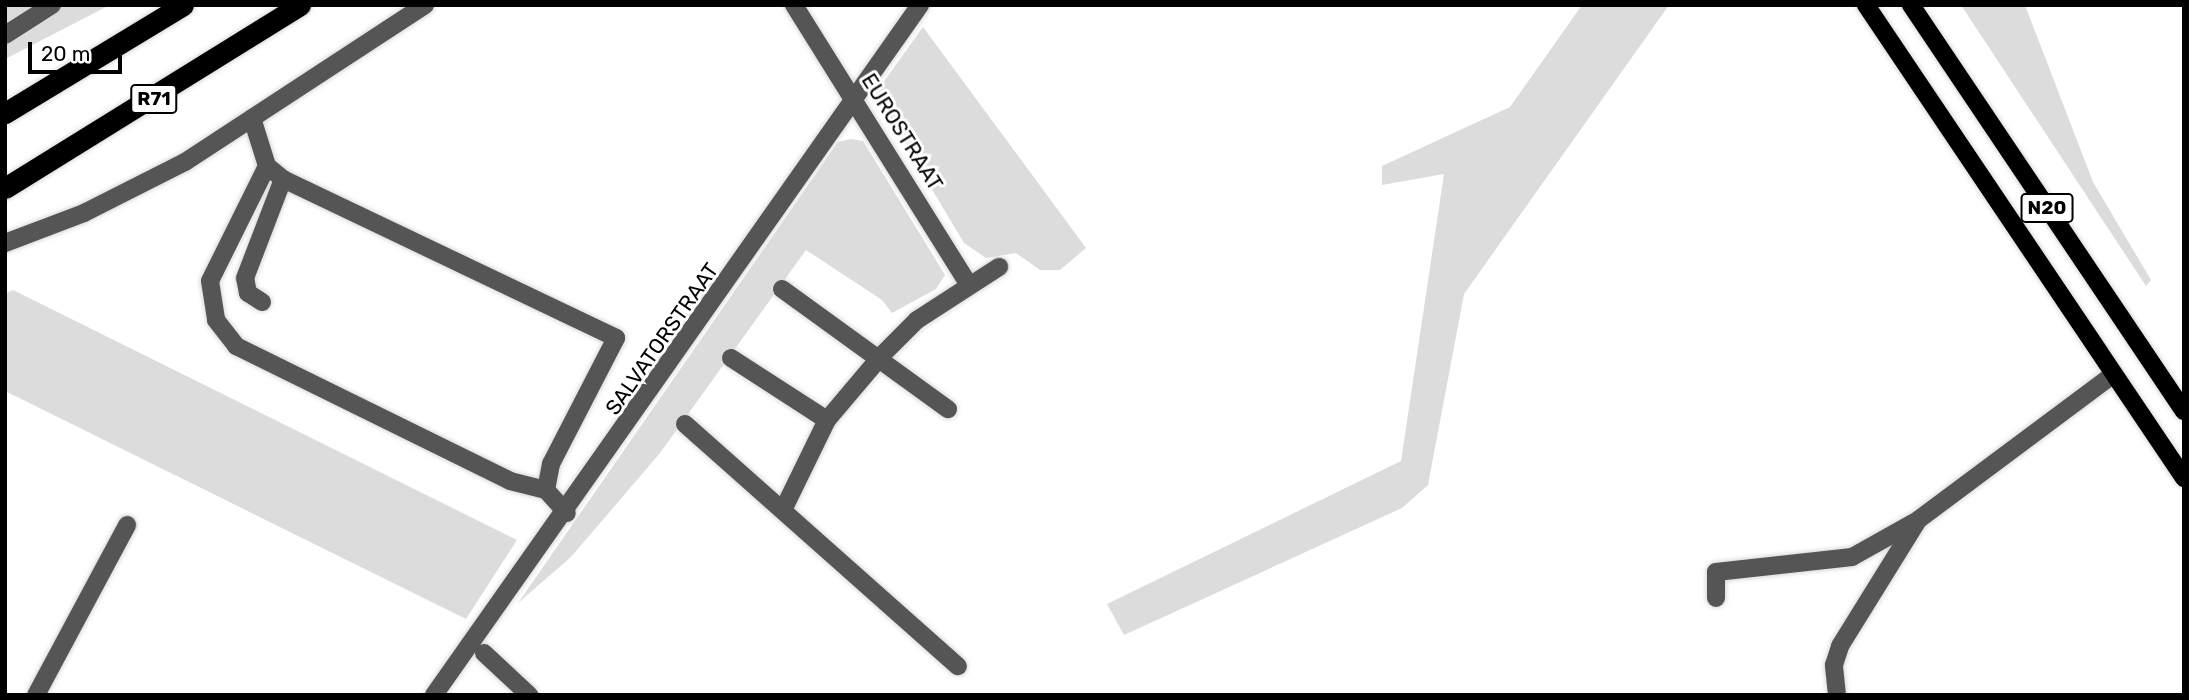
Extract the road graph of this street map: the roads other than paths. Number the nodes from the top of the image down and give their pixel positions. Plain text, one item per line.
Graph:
1 (51, 5) edge
2 (183, 5) edge
3 (300, 5) edge
4 (425, 5) edge
5 (794, 5) edge
6 (920, 5) edge
7 (1866, 5) edge
8 (1910, 5) edge
9 (5, 35) edge
10 (856, 99) junction
11 (5, 113) edge
12 (252, 118) junction
13 (267, 166) junction
14 (282, 179) junction
15 (5, 188) edge
16 (8, 245) edge
17 (999, 267) dead end
18 (969, 285) junction
19 (782, 289) dead end
20 (262, 302) dead end
21 (881, 356) junction
22 (731, 358) dead end
23 (2114, 374) junction
24 (948, 409) dead end
25 (2184, 411) edge
26 (827, 420) junction
27 (685, 424) dead end
28 (2184, 478) edge
29 (546, 490) junction
30 (785, 506) junction
31 (567, 513) junction
32 (1918, 520) junction
33 (127, 525) dead end
34 (1716, 598) dead end
35 (484, 653) dead end
36 (958, 666) dead end
37 (36, 695) edge
38 (434, 695) edge
39 (529, 695) edge
40 (1837, 695) edge

1 - 9 street
2 - 11 highway
3 - 15 highway, R71
4 - 12 street
5 - 10 street, EUROSTRAAT
6 - 10 street, SALVATORSTRAAT
7 - 23 main road, N20
8 - 25 main road, N20
10 - 18 street, EUROSTRAAT
10 - 31 street, SALVATORSTRAAT
12 - 13 street
12 - 16 street
13 - 14 street
13 - 29 street
14 - 20 street
14 - 29 street
17 - 18 street
18 - 21 street
19 - 21 street
21 - 24 street
21 - 26 street
22 - 26 street
23 - 28 main road, N20
23 - 32 street
26 - 30 street
27 - 30 street
29 - 31 street
30 - 36 street
31 - 38 street, SALVATORSTRAAT
32 - 34 street
32 - 40 street
33 - 37 street
35 - 39 street

